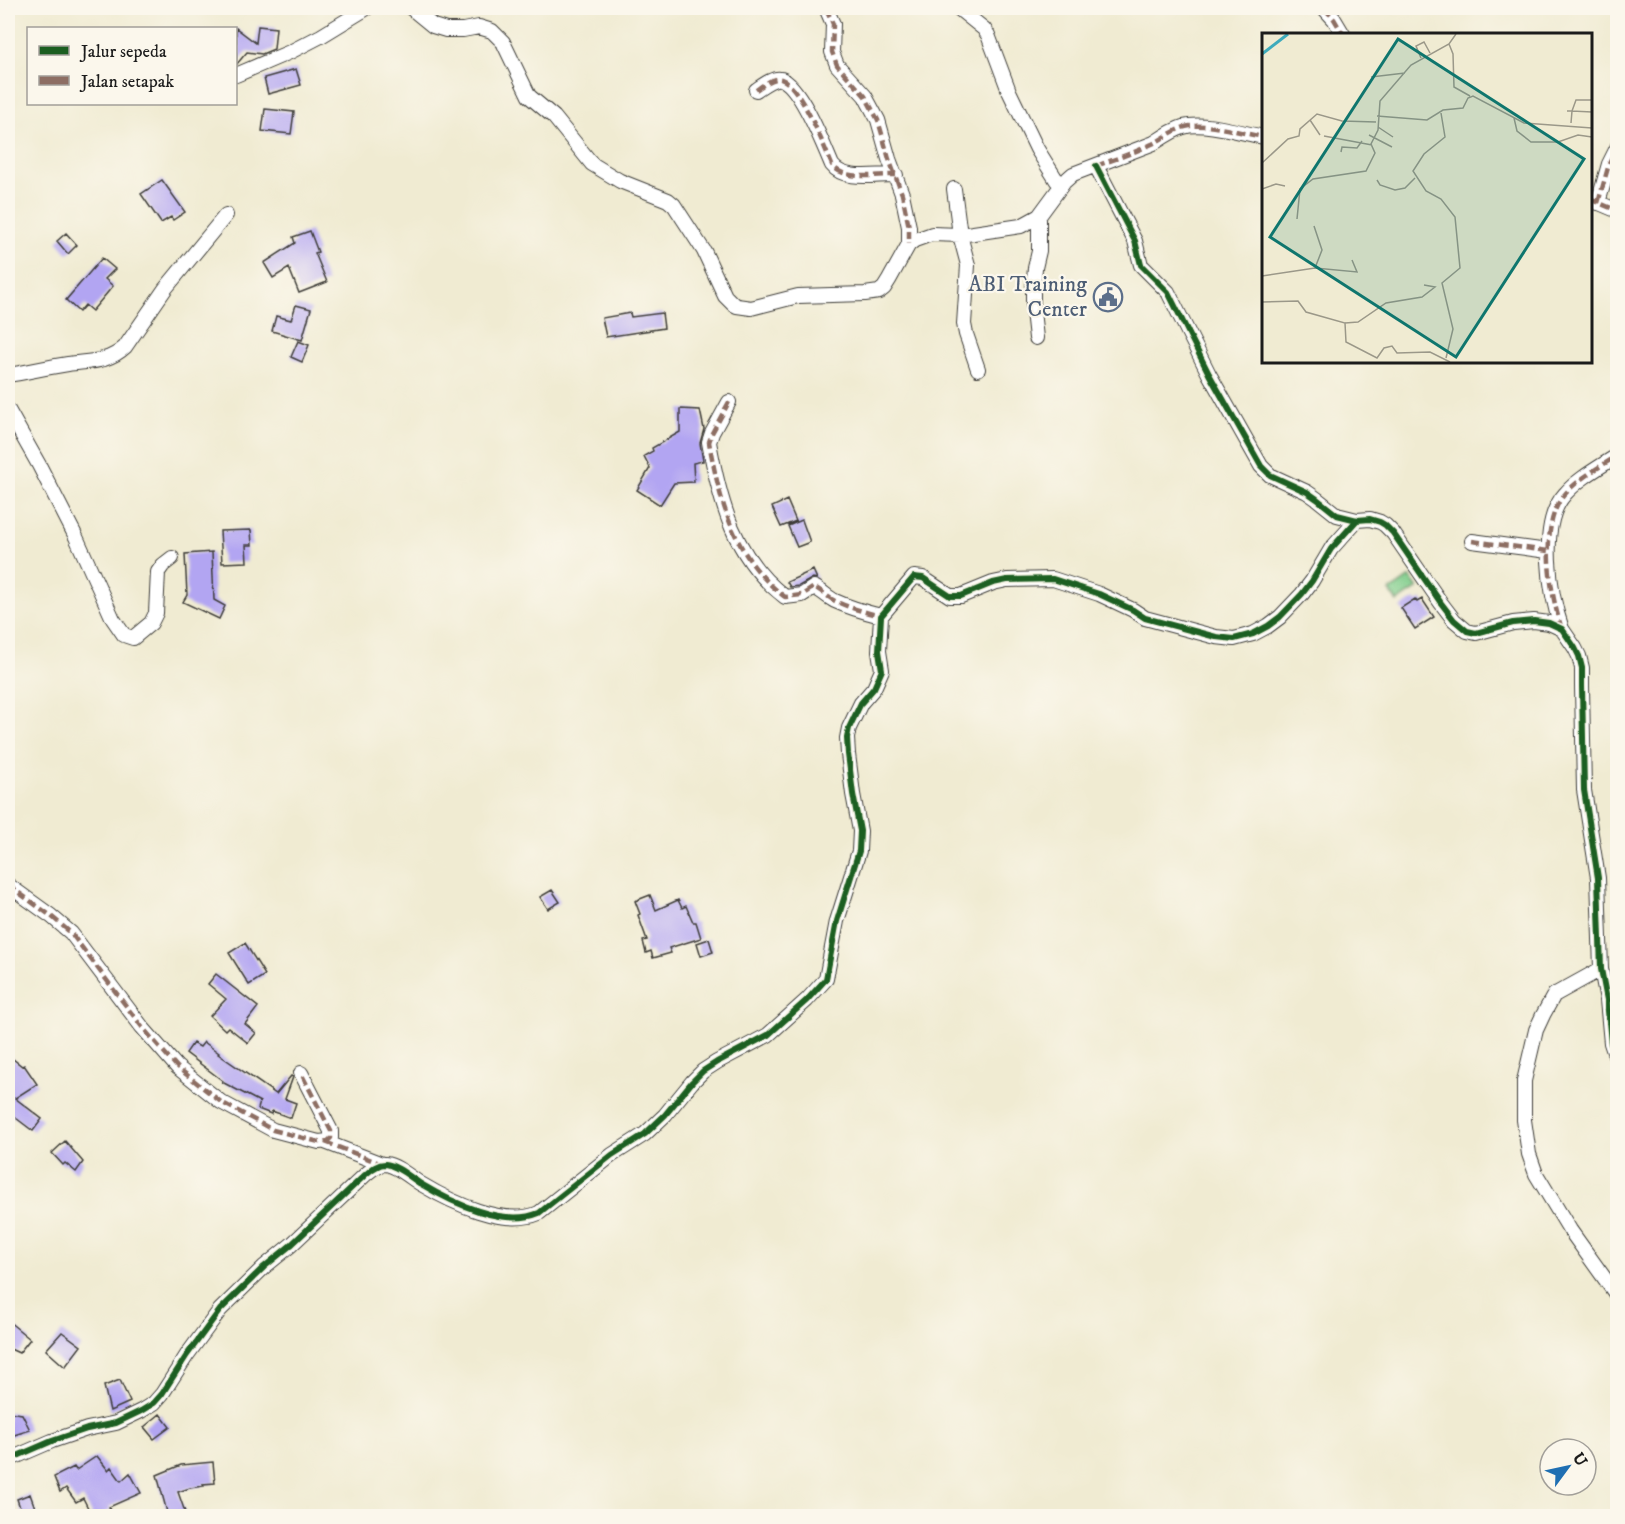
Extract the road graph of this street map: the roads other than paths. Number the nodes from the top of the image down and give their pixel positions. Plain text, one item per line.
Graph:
1 (367, 8) edge
2 (411, 8) edge
3 (826, 8) edge
4 (958, 8) edge
5 (1324, 8) edge
6 (1343, 33) edge
7 (237, 75) edge
8 (756, 90) dead end
9 (1262, 137) edge
10 (1617, 146) edge
11 (1096, 166) junction
12 (896, 175) junction
13 (1064, 182) junction
14 (954, 189) dead end
15 (1594, 201) edge
16 (1617, 211) edge
17 (226, 215) dead end
18 (1039, 216) junction
19 (960, 235) junction
20 (909, 244) junction
21 (1036, 338) dead end
22 (978, 369) dead end
23 (8, 375) edge
24 (729, 402) dead end
25 (8, 410) edge
26 (1617, 455) edge
27 (1357, 520) junction
28 (1472, 541) dead end
29 (1548, 551) junction
30 (172, 558) dead end
31 (882, 616) junction
32 (1562, 629) junction
33 (8, 885) edge
34 (1600, 969) junction
35 (1617, 1064) edge
36 (301, 1073) dead end
37 (325, 1142) junction
38 (382, 1164) junction
39 (1617, 1297) edge
40 (8, 1460) edge

1 - 7 street
2 - 20 street
3 - 12 street
4 - 13 street
5 - 6 street
8 - 12 street
9 - 11 street
10 - 15 street
11 - 13 street
11 - 27 street
12 - 20 street
13 - 18 street
14 - 19 street
15 - 16 street
17 - 23 street
18 - 19 street
18 - 21 street
19 - 20 street
19 - 22 street
24 - 31 street
25 - 30 street
26 - 29 street
27 - 31 street
27 - 32 street
28 - 29 street
29 - 32 street
31 - 38 street
32 - 34 street
33 - 37 street
34 - 35 street
34 - 39 street
36 - 37 street
37 - 38 street
38 - 40 street

